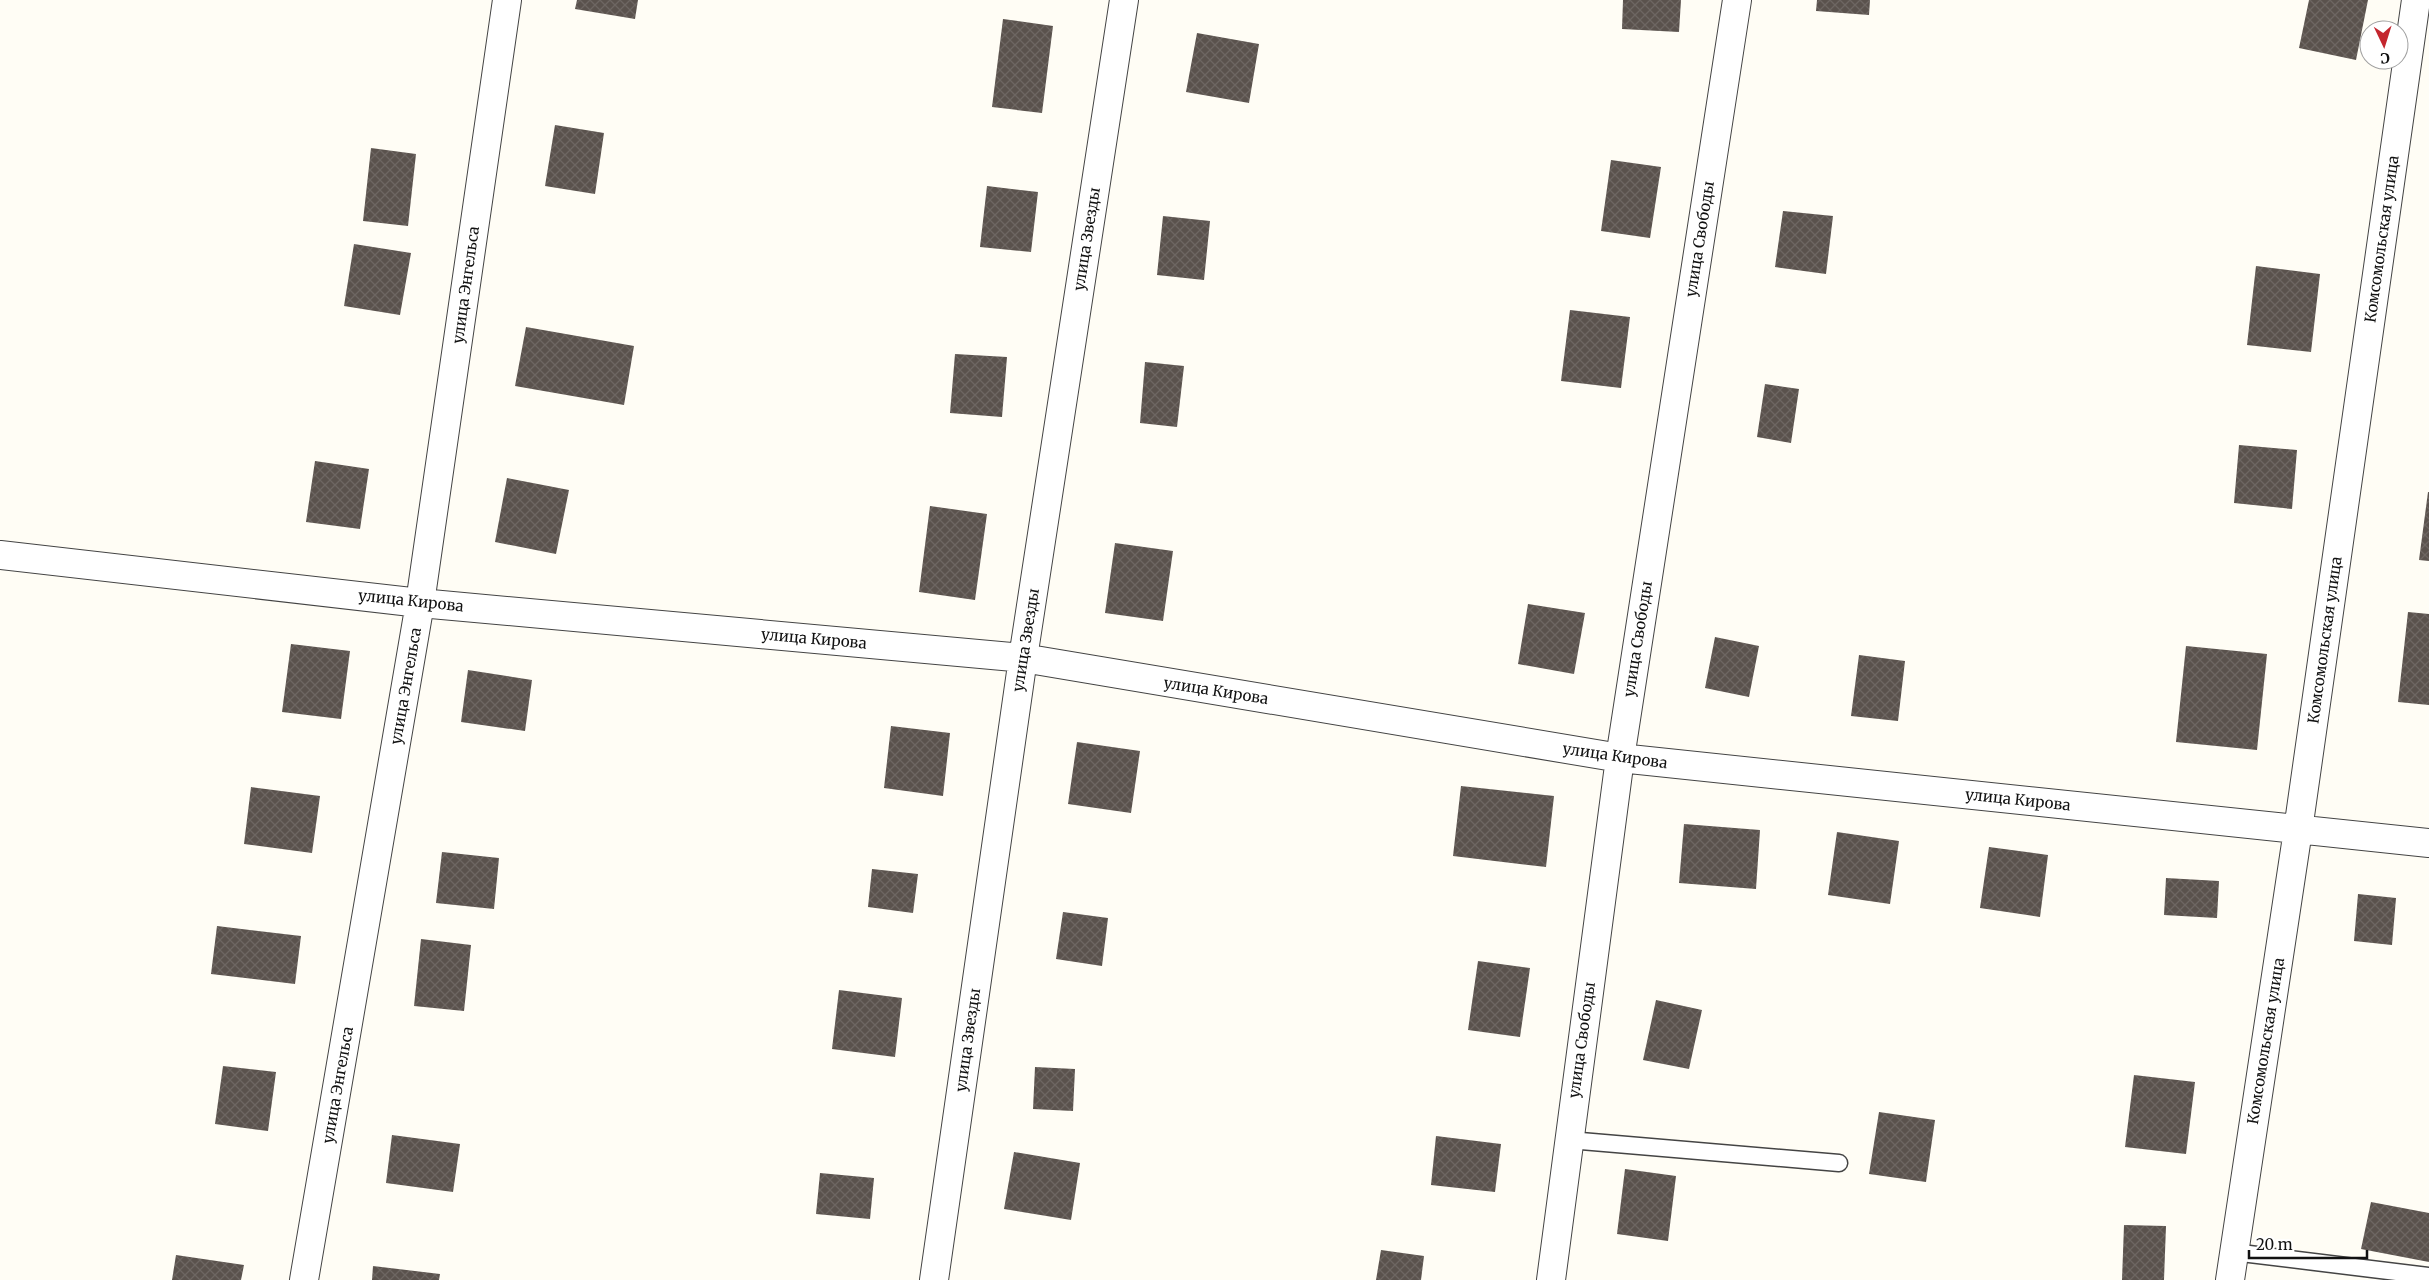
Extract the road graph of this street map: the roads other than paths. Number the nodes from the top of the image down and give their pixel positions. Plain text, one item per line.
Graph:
1 (507, 0) edge
2 (1124, 0) edge
3 (1738, 0) edge
4 (2416, 0) edge
5 (0, 555) edge
6 (420, 603) junction
7 (1022, 658) junction
8 (1620, 758) junction
9 (2298, 830) junction
10 (2429, 844) edge
11 (1569, 1140) junction
12 (1839, 1163) dead end
13 (2233, 1252) junction
14 (2429, 1276) edge
15 (304, 1280) edge
16 (934, 1280) edge
17 (1550, 1280) edge
18 (2230, 1280) edge

1 - 6 street, улица Энгельса
2 - 7 street, улица Звезды
3 - 8 street, улица Свободы
4 - 9 street, Комсомольская улица
5 - 6 street, улица Кирова
6 - 7 street, улица Кирова
6 - 15 street, улица Энгельса
7 - 8 street, улица Кирова
7 - 16 street, улица Звезды
8 - 9 street, улица Кирова
8 - 11 street, улица Свободы
9 - 10 street, улица Кирова
9 - 13 street, Комсомольская улица
11 - 12 lane
11 - 17 street, улица Свободы
13 - 14 lane
13 - 18 street, Комсомольская улица

